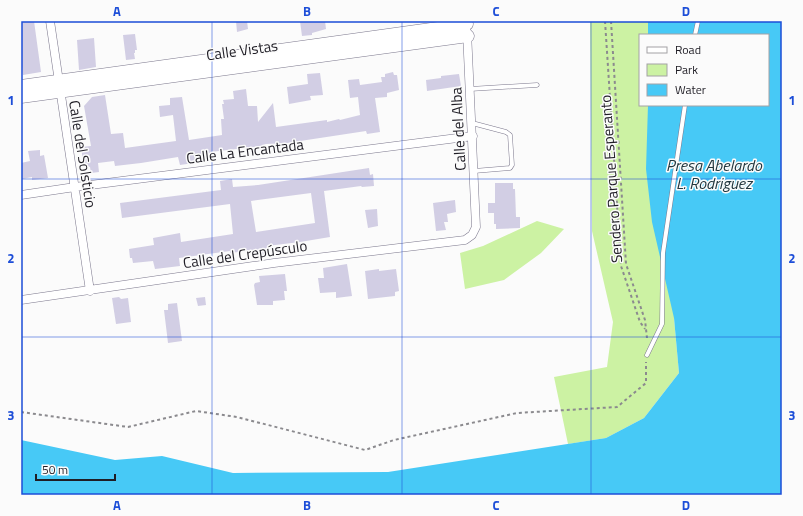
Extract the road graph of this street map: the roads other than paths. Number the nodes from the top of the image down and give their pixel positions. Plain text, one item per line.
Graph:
1 (50, 21) edge
2 (698, 21) edge
3 (467, 22) edge
4 (695, 34) edge
5 (468, 36) junction
6 (327, 49) junction
7 (59, 85) junction
8 (537, 85) dead end
9 (21, 86) edge
10 (470, 88) junction
11 (21, 97) edge
12 (685, 106) edge
13 (472, 123) junction
14 (473, 136) junction
15 (474, 171) junction
16 (75, 187) junction
17 (21, 195) edge
18 (472, 235) joint
19 (90, 290) junction
20 (21, 300) edge
21 (647, 355) road end

1 - 7 street, Calle del Solsticio
2 - 4 lane
3 - 5 street, Calle del Alba
3 - 6 street, Calle Vistas
5 - 6 street, Calle Vistas
5 - 10 street, Calle del Alba
6 - 7 street, Calle Vistas
7 - 9 street, Calle Vistas
7 - 11 street, Calle Vistas
7 - 16 street, Calle del Solsticio
8 - 10 lane
10 - 13 street, Calle del Alba
12 - 21 lane
13 - 14 street, Calle del Alba
13 - 15 lane
14 - 15 street, Calle del Alba
14 - 16 street, Calle La Encantada
15 - 18 street, Calle del Alba
16 - 17 street, Calle La Encantada
16 - 19 street, Calle del Solsticio
18 - 19 street, Calle del Crepúsculo
19 - 20 street, Calle del Crepúsculo

